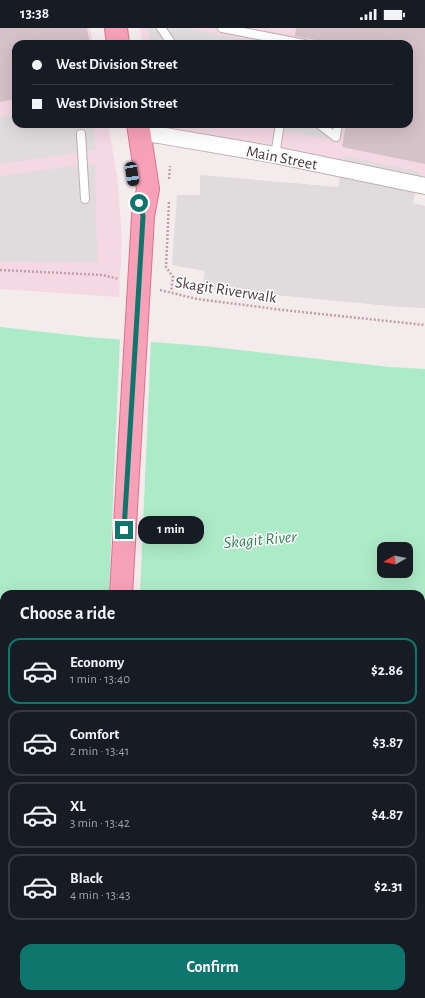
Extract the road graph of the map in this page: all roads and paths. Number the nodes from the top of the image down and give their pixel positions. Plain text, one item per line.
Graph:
1 (116, 28) edge
2 (161, 28) edge
3 (222, 28) edge
4 (118, 40) edge
5 (169, 40) edge
6 (284, 40) edge
7 (134, 128) edge
8 (137, 128) edge
9 (279, 128) edge
10 (324, 128) edge
11 (337, 128) edge
12 (81, 134) dead end
13 (275, 155) junction
14 (170, 166) dead end
15 (169, 181) dead end
16 (425, 186) edge
17 (169, 197) dead end
18 (86, 199) dead end
19 (0, 270) edge
20 (126, 281) dead end
21 (156, 288) dead end
22 (171, 292) junction
23 (425, 325) edge
24 (121, 590) edge

1 - 4 main road
2 - 5 lane
3 - 6 lane
7 - 24 main road, bridge
8 - 13 street, Main Street
9 - 13 lane
10 - 11 lane
12 - 18 lane
13 - 16 street, Main Street
14 - 15 path
17 - 22 path
19 - 20 path
21 - 22 path, Skagit Riverwalk
22 - 23 path, Skagit Riverwalk

